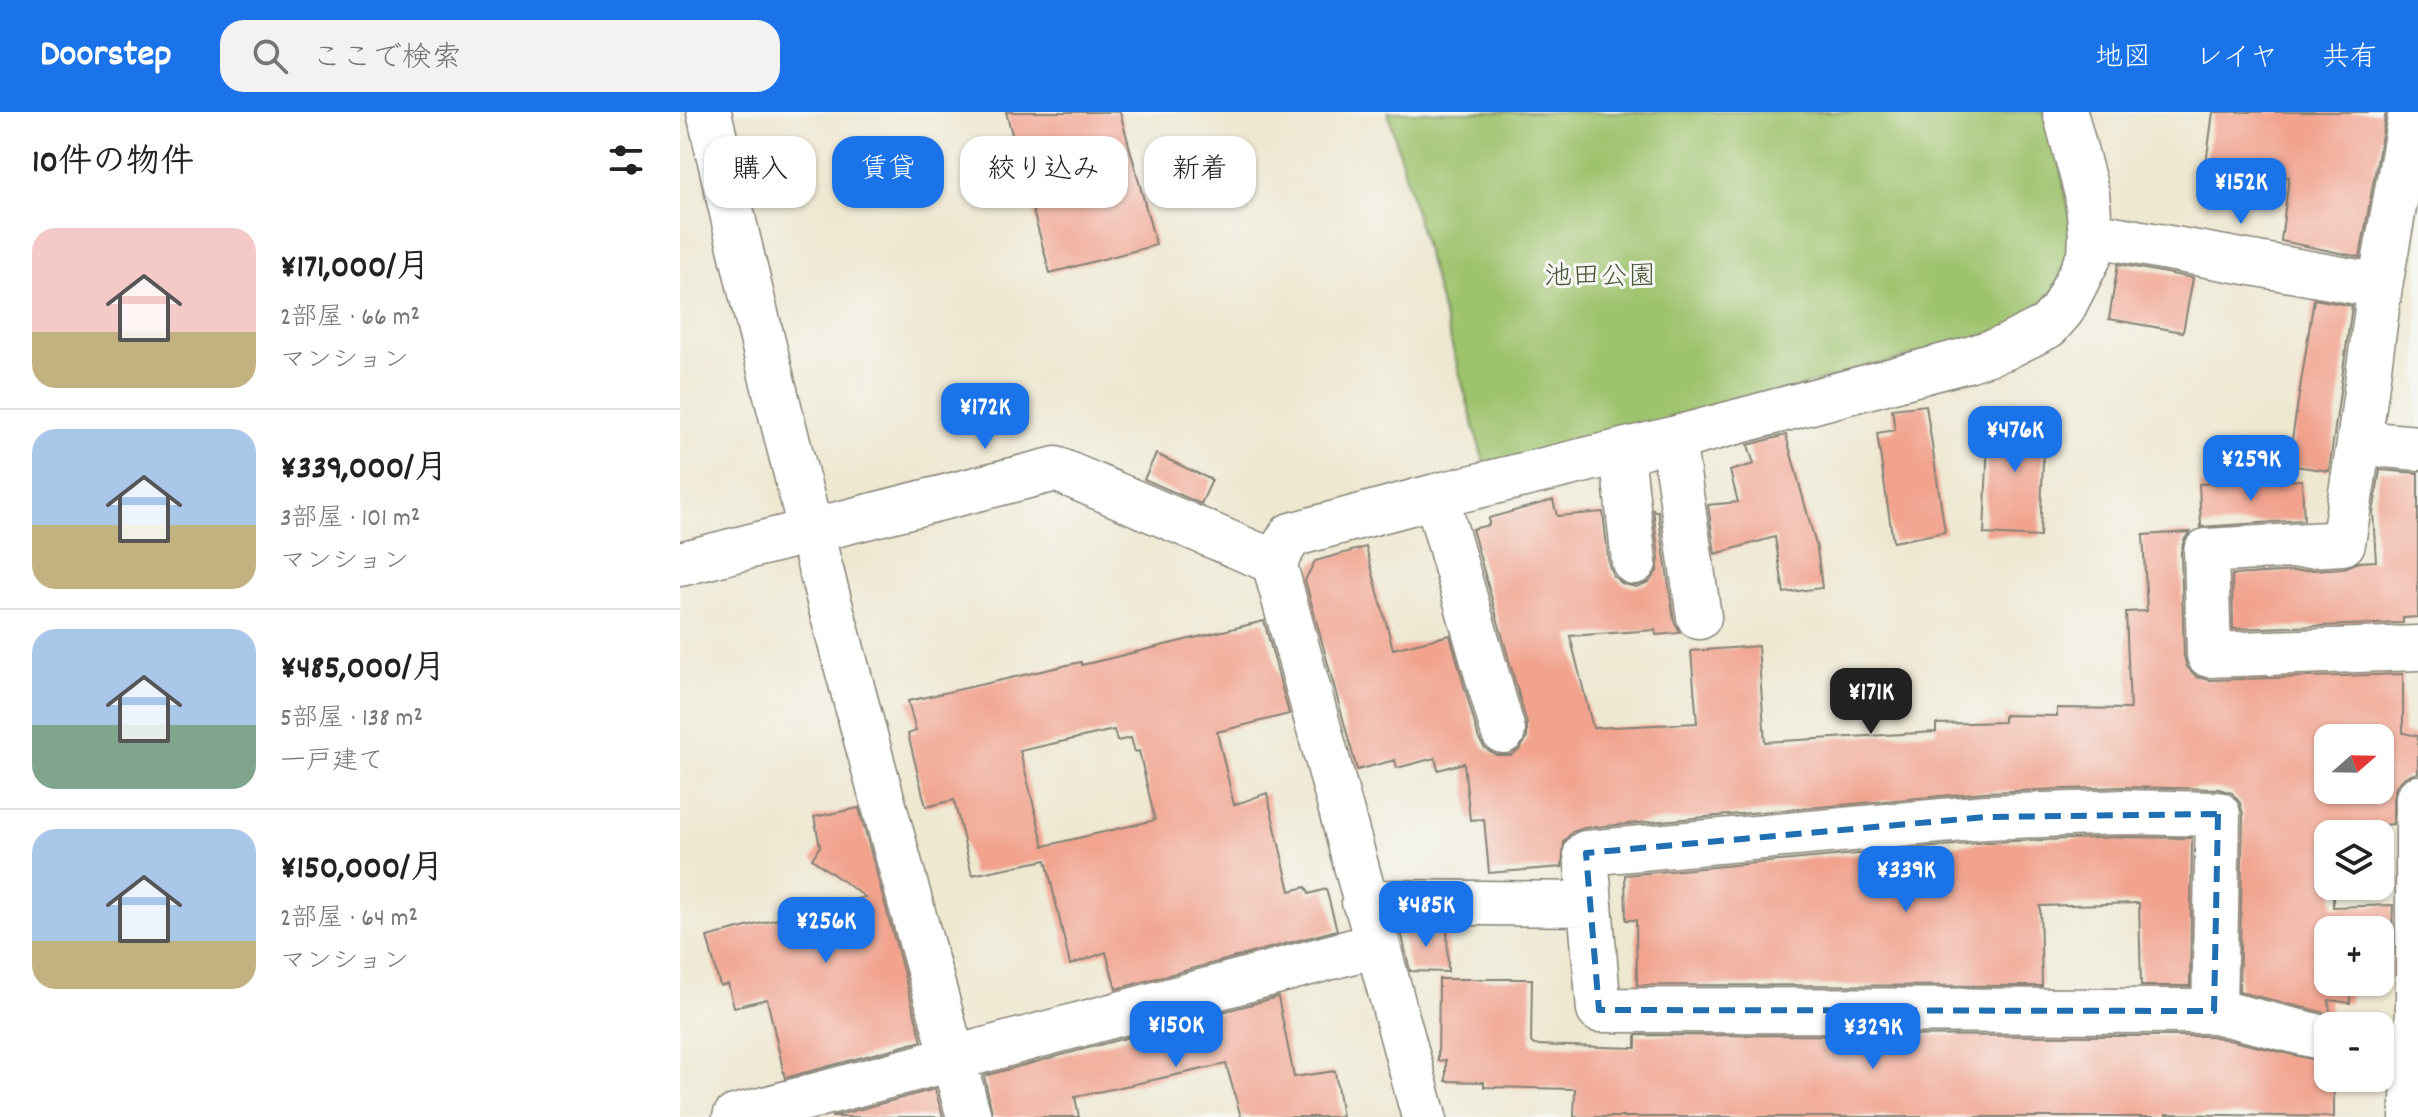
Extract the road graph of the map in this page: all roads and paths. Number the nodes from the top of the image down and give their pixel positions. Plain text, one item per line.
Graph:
1 (709, 112) edge
2 (2065, 112) edge
3 (2411, 112) edge
4 (2091, 234) junction
5 (2380, 286) junction
6 (1673, 439) junction
7 (2359, 443) junction
8 (2418, 448) edge
9 (1622, 452) junction
10 (1436, 496) junction
11 (810, 530) junction
12 (1274, 562) junction
13 (1634, 562) dead end
14 (680, 564) edge
15 (1699, 617) dead end
16 (2418, 648) edge
17 (1503, 731) dead end
18 (2418, 798) edge
19 (1364, 902) junction
20 (1590, 904) junction
21 (1376, 945) junction
22 (2214, 1011) junction
23 (2314, 1036) edge
24 (2398, 1056) edge
25 (953, 1058) junction
26 (735, 1117) edge
27 (969, 1117) edge
28 (1424, 1117) edge
29 (2412, 1117) edge

1 - 11 street
2 - 4 street
3 - 5 street
4 - 5 street
4 - 6 street
5 - 7 street
6 - 9 street
6 - 15 street
7 - 8 street
7 - 16 street
9 - 10 street
9 - 13 street
10 - 12 street
10 - 17 street
11 - 12 street
11 - 14 street
11 - 25 street
12 - 19 street
18 - 24 street
19 - 20 street
19 - 21 street
20 - 22 street
20 - 22 street
21 - 25 street
21 - 28 street
22 - 23 street
24 - 29 street
25 - 26 street
25 - 27 street

